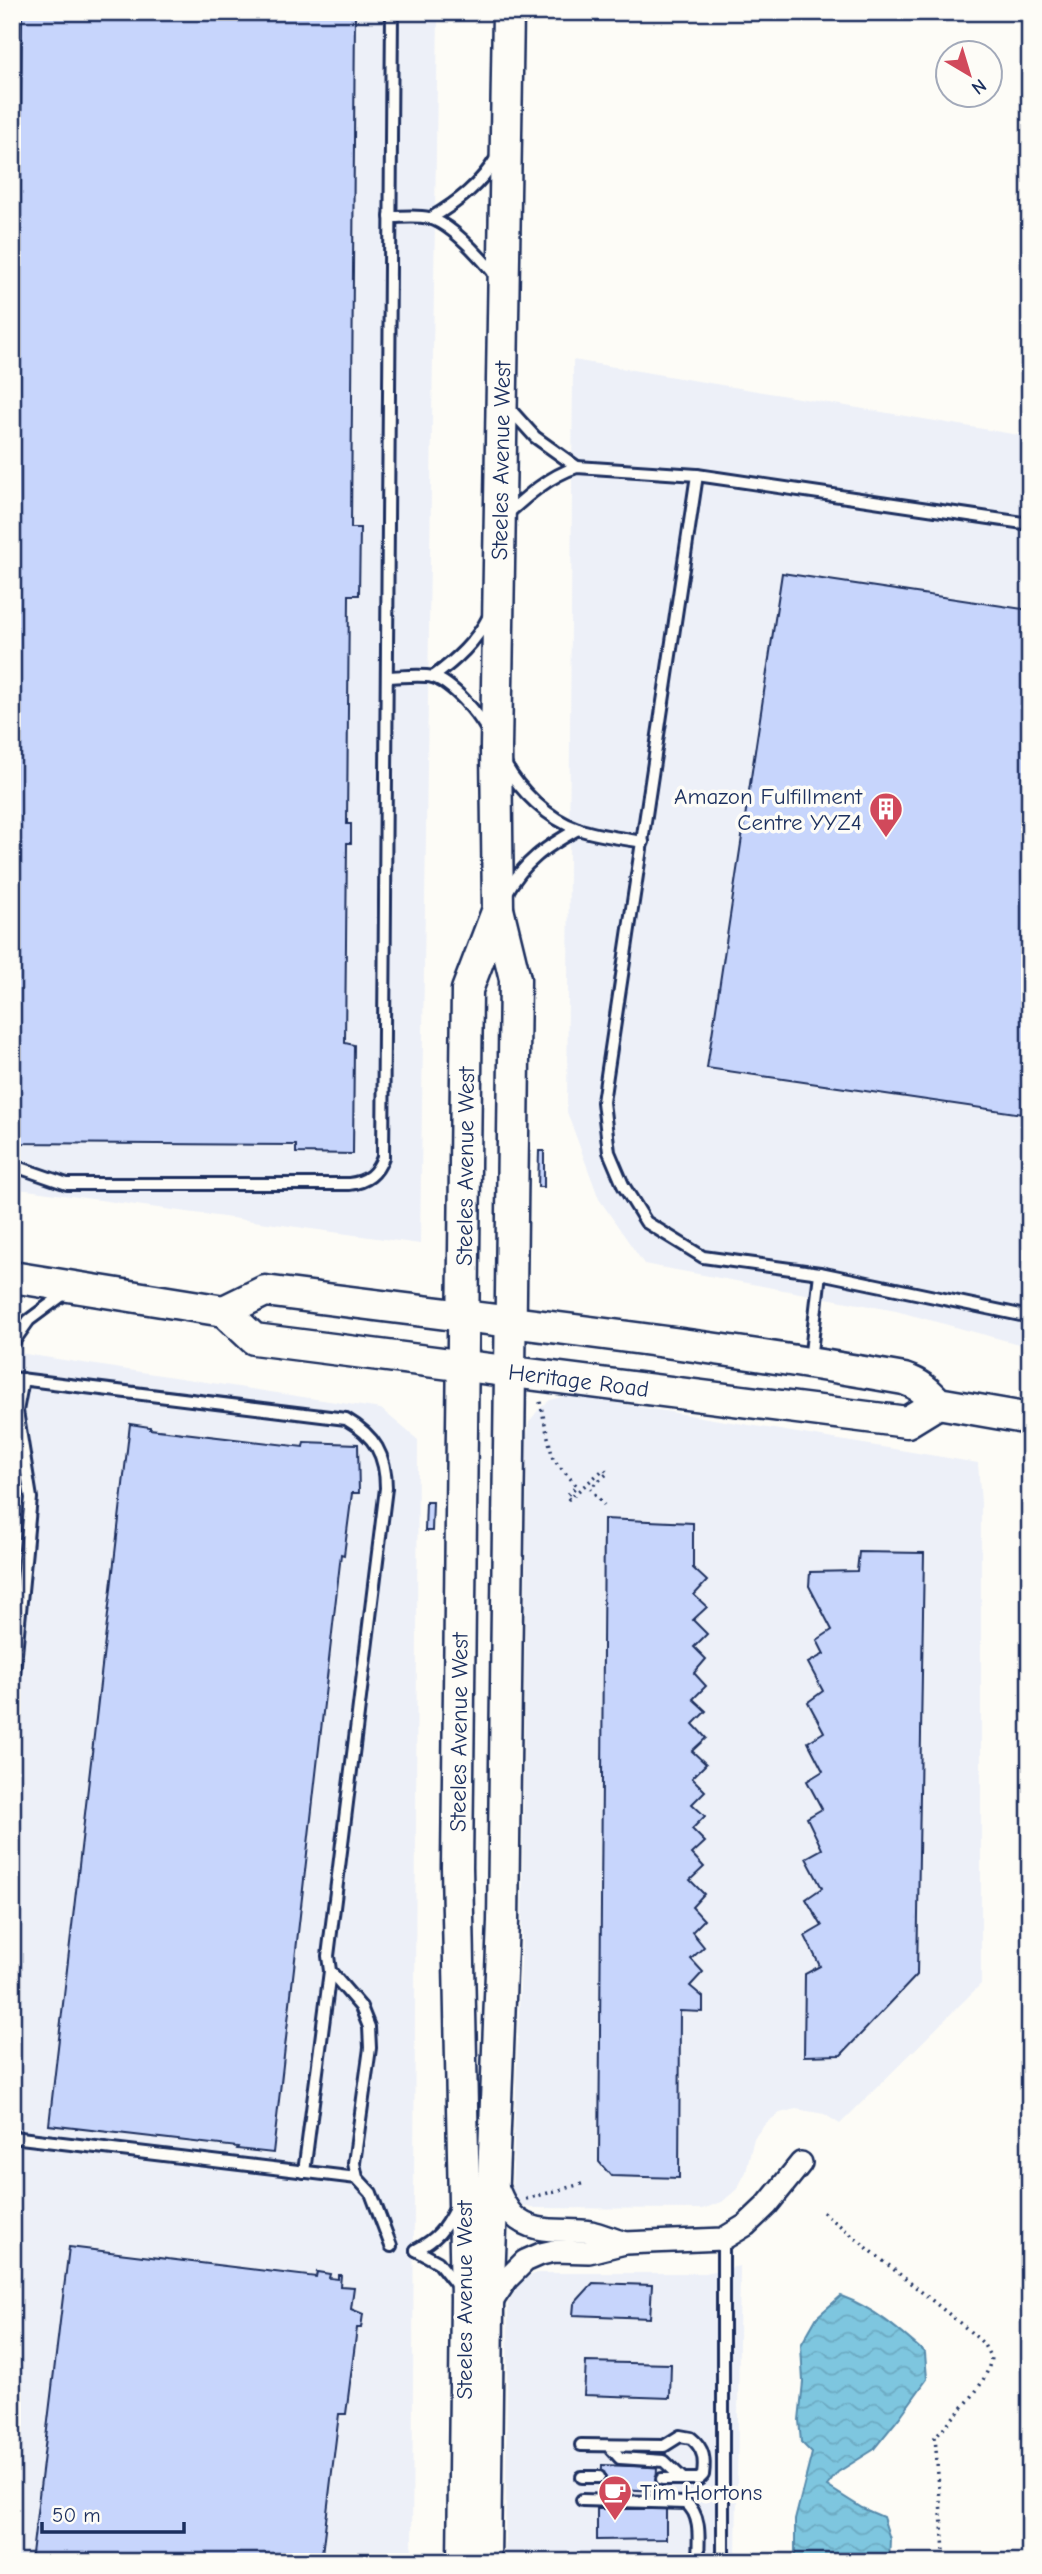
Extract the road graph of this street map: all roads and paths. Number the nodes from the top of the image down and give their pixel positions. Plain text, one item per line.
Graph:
1 (392, 12) edge
2 (508, 12) edge
3 (505, 142) junction
4 (390, 217) junction
5 (430, 218) junction
6 (503, 285) junction
7 (502, 400) junction
8 (577, 467) junction
9 (697, 475) junction
10 (500, 522) junction
11 (1030, 524) edge
12 (499, 598) junction
13 (387, 677) junction
14 (433, 677) junction
15 (496, 748) junction
16 (578, 829) junction
17 (643, 842) junction
18 (498, 909) junction
19 (12, 1165) edge
20 (820, 1273) junction
21 (12, 1277) edge
22 (74, 1287) junction
23 (224, 1311) junction
24 (464, 1317) junction
25 (1030, 1317) edge
26 (510, 1322) junction
27 (12, 1344) edge
28 (810, 1362) junction
29 (463, 1364) junction
30 (509, 1370) junction
31 (18, 1378) edge
32 (540, 1402) dead end
33 (938, 1403) junction
34 (1030, 1419) edge
35 (604, 1505) dead end
36 (12, 1694) edge
37 (330, 1971) junction
38 (12, 2137) edge
39 (801, 2163) dead end
40 (304, 2172) junction
41 (492, 2176) junction
42 (357, 2178) junction
43 (585, 2182) dead end
44 (464, 2195) junction
45 (526, 2199) dead end
46 (823, 2212) dead end
47 (723, 2239) junction
48 (625, 2243) junction
49 (391, 2246) dead end
50 (477, 2303) junction
51 (581, 2445) dead end
52 (609, 2446) junction
53 (582, 2477) dead end
54 (599, 2477) dead end
55 (662, 2479) dead end
56 (683, 2479) junction
57 (582, 2500) dead end
58 (463, 2562) edge
59 (485, 2562) edge
60 (698, 2562) edge
61 (723, 2562) edge
62 (942, 2562) edge

1 - 4 lane
2 - 3 main road, Steeles Avenue West
3 - 5 lane
3 - 6 main road, Steeles Avenue West
4 - 5 lane
4 - 13 lane
5 - 6 lane
6 - 7 main road, Steeles Avenue West
7 - 8 lane
7 - 10 main road, Steeles Avenue West
8 - 9 lane
8 - 10 lane
9 - 11 lane
9 - 17 lane
10 - 12 main road, Steeles Avenue West
12 - 14 lane
12 - 15 main road, Steeles Avenue West
13 - 14 lane
13 - 19 lane
14 - 15 lane
15 - 16 lane
15 - 18 main road, Steeles Avenue West
16 - 17 lane
16 - 18 lane
17 - 20 lane
18 - 24 main road, Steeles Avenue West
18 - 26 main road, Steeles Avenue West
20 - 25 lane
20 - 28 lane
21 - 22 main road
22 - 23 main road
22 - 27 lane
23 - 24 main road, Heritage Road
23 - 29 main road, Heritage Road
24 - 26 main road, Heritage Road
24 - 29 main road, Steeles Avenue West
26 - 28 main road, Heritage Road
26 - 30 main road, Steeles Avenue West
28 - 33 main road, Heritage Road
29 - 30 main road, Heritage Road
29 - 44 main road, Steeles Avenue West
30 - 33 main road, Heritage Road
30 - 41 main road, Steeles Avenue West
31 - 36 lane
31 - 37 lane
32 - 35 path
33 - 34 main road, Heritage Road
37 - 40 lane
37 - 42 lane
38 - 40 lane
39 - 47 street
40 - 42 lane
41 - 48 street
41 - 50 main road, Steeles Avenue West
42 - 49 lane
43 - 45 path
44 - 50 main road, Steeles Avenue West
44 - 50 lane
46 - 62 path
47 - 48 street
47 - 61 lane
48 - 50 street
50 - 58 main road, Steeles Avenue West
50 - 59 main road, Steeles Avenue West
51 - 52 lane
52 - 56 lane
52 - 56 lane
53 - 54 lane
55 - 56 lane
57 - 60 lane

